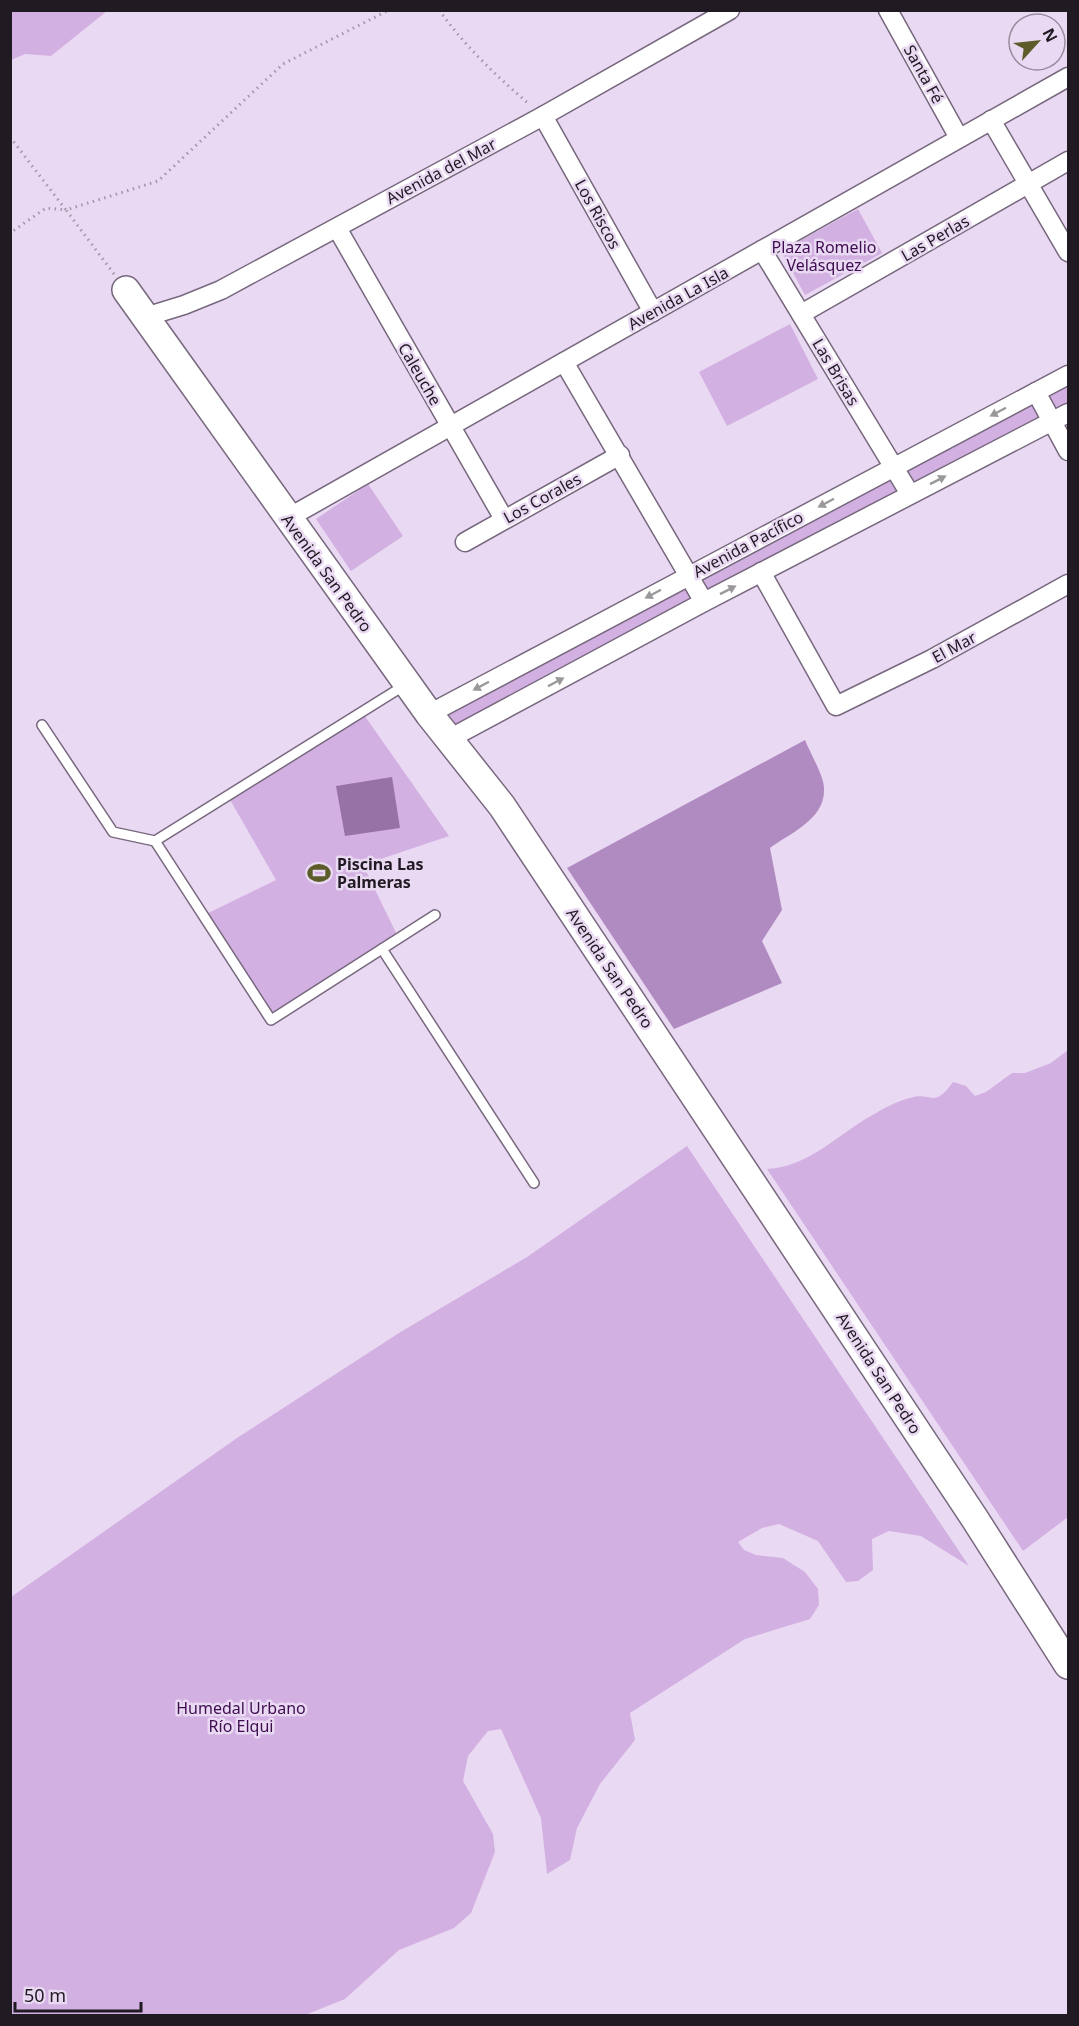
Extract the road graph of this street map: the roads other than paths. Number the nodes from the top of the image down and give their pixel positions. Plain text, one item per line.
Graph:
1 (730, 10) edge
2 (888, 10) edge
3 (1068, 77) edge
4 (543, 116) junction
5 (991, 120) junction
6 (959, 138) junction
7 (1068, 161) edge
8 (1028, 184) junction
9 (337, 228) junction
10 (762, 250) junction
11 (1068, 252) edge
12 (126, 290) road end
13 (653, 312) junction
14 (801, 314) junction
15 (145, 317) junction
16 (564, 362) junction
17 (1068, 375) edge
18 (1036, 392) junction
19 (1068, 413) edge
20 (1052, 422) junction
21 (450, 426) junction
22 (1068, 451) edge
23 (620, 455) junction
24 (893, 467) junction
25 (910, 494) junction
26 (288, 518) junction
27 (504, 519) junction
28 (465, 542) dead end
29 (761, 572) junction
30 (689, 575) junction
31 (1068, 584) edge
32 (704, 602) junction
33 (407, 684) junction
34 (429, 714) junction
35 (42, 725) dead end
36 (449, 739) junction
37 (155, 841) junction
38 (435, 915) dead end
39 (382, 949) junction
40 (534, 1183) dead end
41 (1068, 1665) edge

1 - 4 street, Avenida del Mar
2 - 6 street, Santa Fé
3 - 5 street, Avenida La Isla
4 - 9 street, Avenida del Mar
4 - 13 street, Los Riscos
5 - 6 street, Avenida La Isla
5 - 8 street
6 - 10 street, Avenida La Isla
7 - 8 street, Las Perlas
8 - 11 street
8 - 14 street, Las Perlas
9 - 15 street, Avenida del Mar
9 - 21 street, Caleuche
10 - 13 street, Avenida La Isla
10 - 14 street, Las Brisas
12 - 15 street, Avenida San Pedro
13 - 16 street, Avenida La Isla
14 - 24 street, Las Brisas
15 - 26 street, Avenida San Pedro
16 - 21 street, Avenida La Isla
16 - 23 street
17 - 18 street, Avenida Pacífico
18 - 20 street
18 -> 24 street, Avenida Pacífico
19 - 20 street, Avenida Pacífico
20 - 22 street
25 -> 20 street, Avenida Pacífico
21 - 26 street, Avenida La Isla
21 - 27 street, Caleuche
23 - 27 street, Los Corales
23 - 30 street
24 - 25 street, Las Brisas
24 -> 30 street, Avenida Pacífico
25 - 29 street, Avenida Pacífico
26 - 33 street, Avenida San Pedro
27 - 28 street, Los Corales
29 - 31 street, El Mar
32 -> 29 street, Avenida Pacífico
30 - 32 street
30 -> 34 street, Avenida Pacífico
36 -> 32 street, Avenida Pacífico
33 - 34 street, Avenida San Pedro
33 - 37 lane
34 - 36 street, Avenida San Pedro
35 - 37 lane
36 - 41 street, Avenida San Pedro
37 - 39 lane
38 - 39 lane
39 - 40 lane

